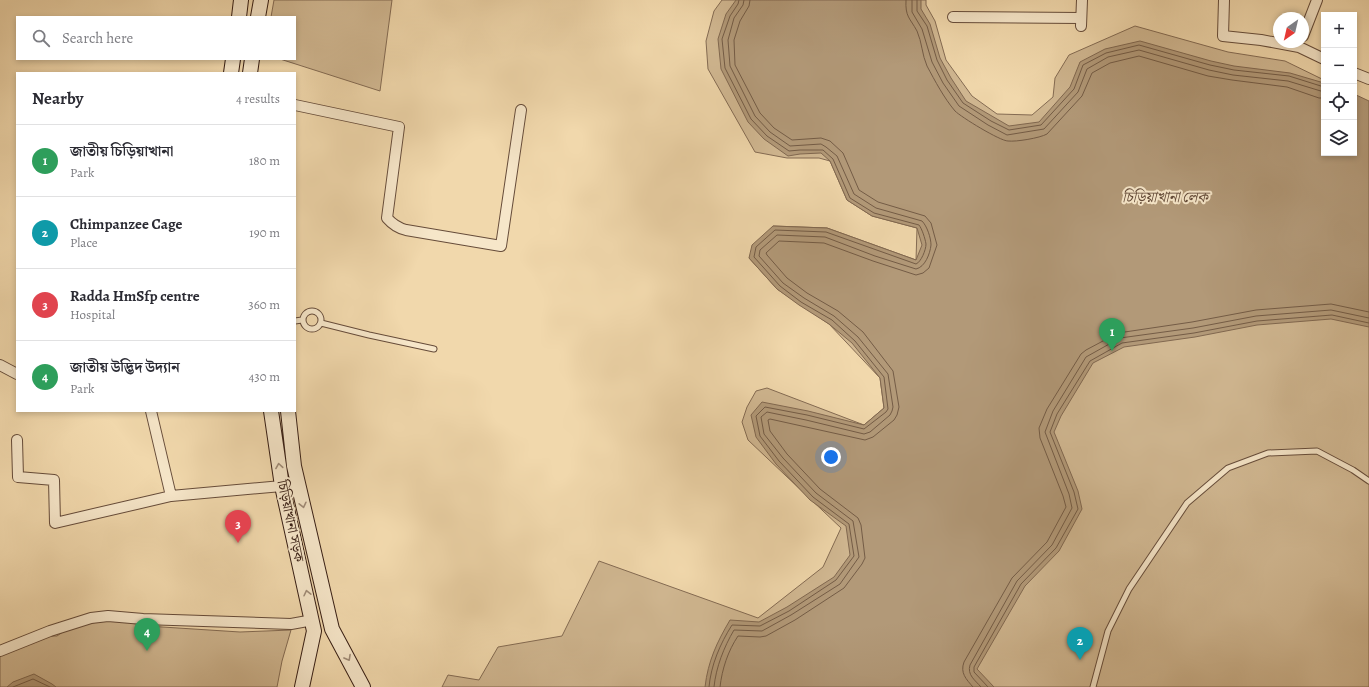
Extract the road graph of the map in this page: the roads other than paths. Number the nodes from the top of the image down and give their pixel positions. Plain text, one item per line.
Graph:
1 (241, 0) edge
2 (261, 0) edge
3 (1082, 0) edge
4 (1224, 0) edge
5 (1317, 0) edge
6 (238, 16) edge
7 (258, 16) edge
8 (954, 16) dead end
9 (1309, 21) edge
10 (1273, 41) edge
11 (1306, 48) edge
12 (1321, 57) edge
13 (233, 60) edge
14 (252, 60) edge
15 (231, 72) edge
16 (250, 72) edge
17 (1357, 74) edge
18 (1369, 79) edge
19 (296, 105) edge
20 (521, 110) dead end
21 (302, 320) junction
22 (296, 321) edge
23 (321, 323) junction
24 (434, 349) dead end
25 (0, 365) edge
26 (0, 371) edge
27 (16, 374) edge
28 (16, 375) edge
29 (151, 412) edge
30 (271, 412) edge
31 (288, 412) edge
32 (17, 440) dead end
33 (1369, 481) edge
34 (282, 486) junction
35 (171, 496) junction
36 (313, 626) junction
37 (332, 629) junction
38 (0, 651) edge
39 (302, 687) edge
40 (363, 687) edge
41 (1093, 687) edge

1 - 6 main road
2 - 7 main road
3 - 8 street
4 - 10 street
5 - 9 street
11 - 12 street
13 - 15 main road
14 - 16 main road
17 - 18 street
19 - 20 street
21 - 22 lane
21 - 23 lane
21 - 23 lane
23 - 24 lane
25 - 27 street
26 - 28 street
29 - 35 street
34 -> 30 main road, চিড়িয়াখানা সড়ক
31 -> 37 main road, চিড়িয়াখানা সড়ক
32 - 35 street
33 - 41 lane
34 - 35 street
36 -> 34 main road, চিড়িয়াখানা সড়ক
36 - 37 main road
36 - 38 street
36 - 39 main road, চিড়িয়াখানা সড়ক
37 -> 40 main road, চিড়িয়াখানা সড়ক

